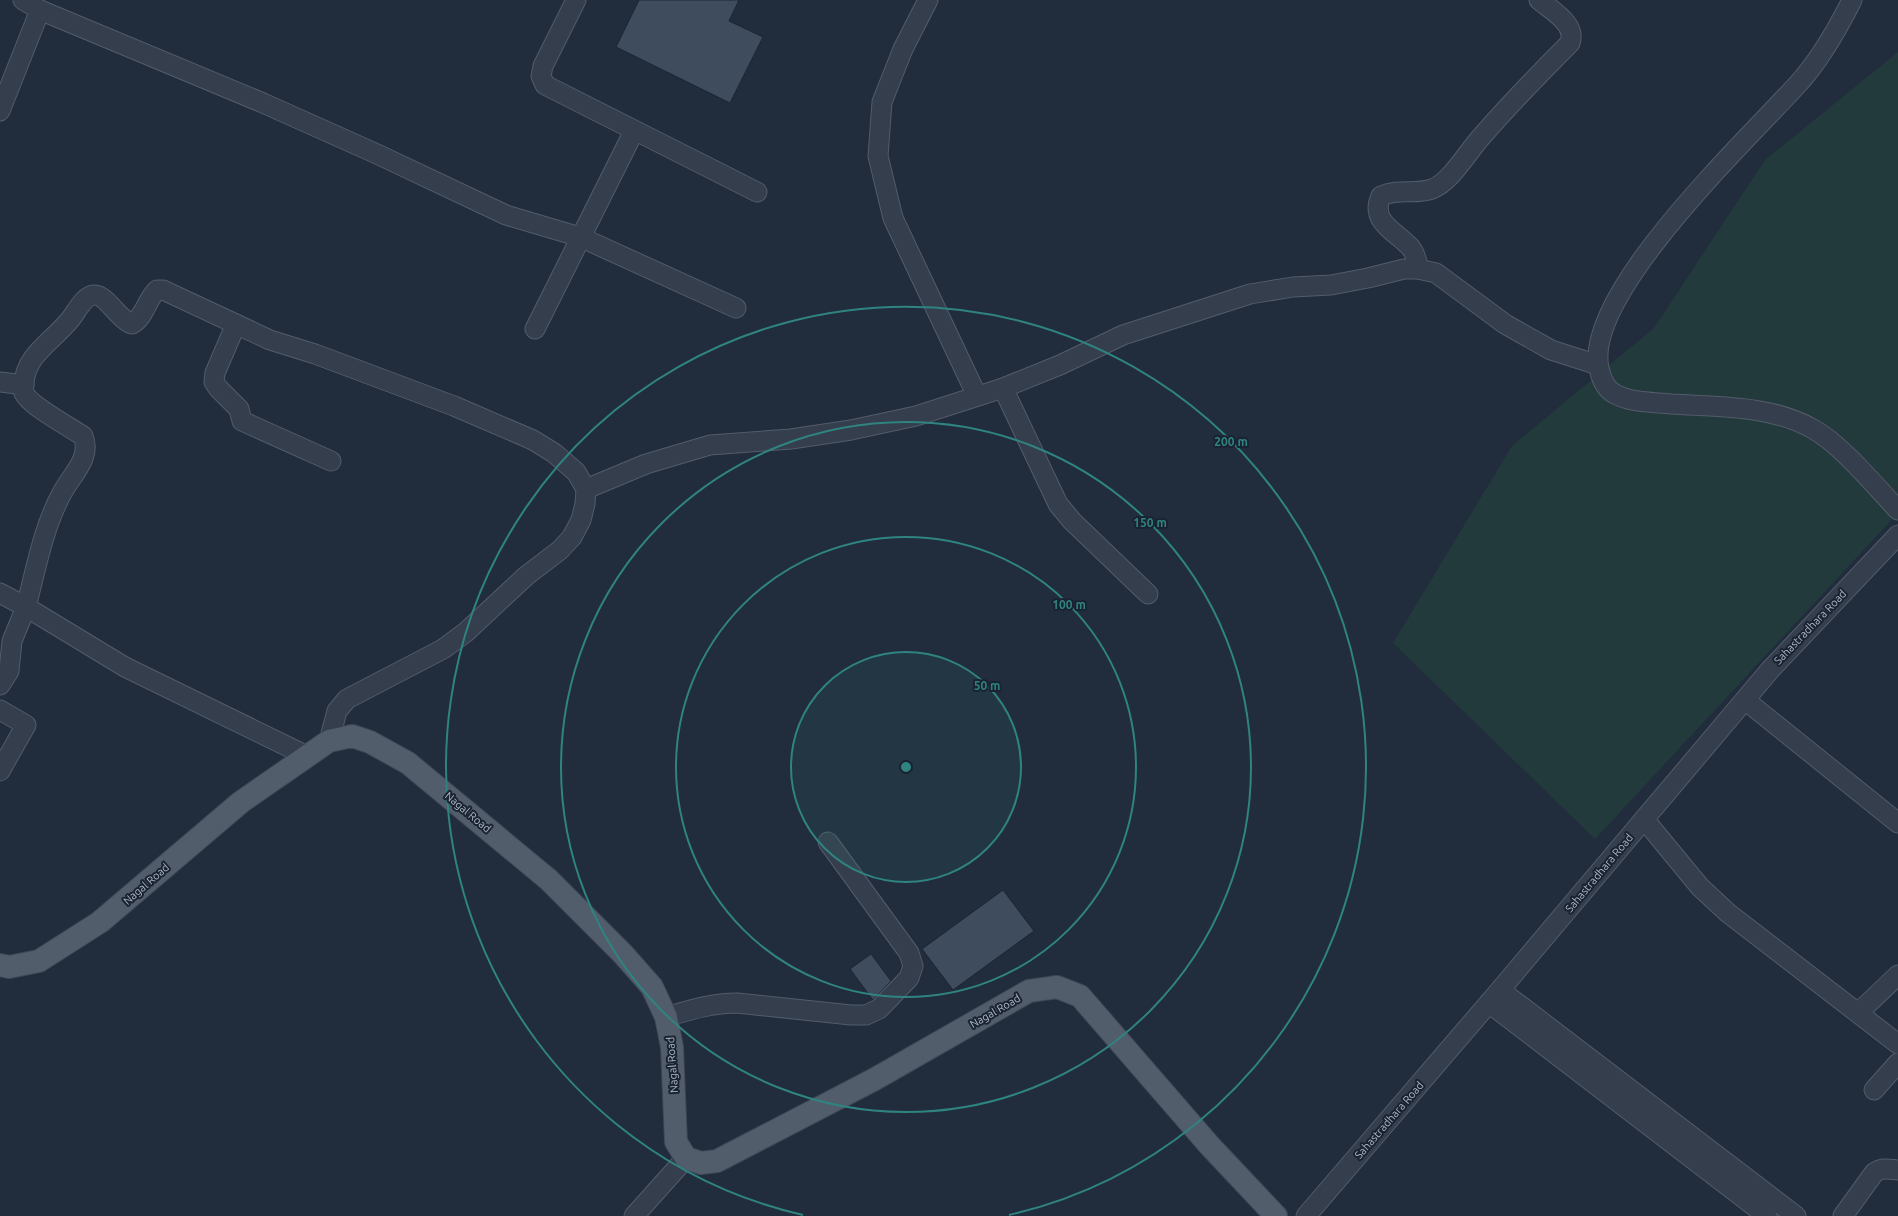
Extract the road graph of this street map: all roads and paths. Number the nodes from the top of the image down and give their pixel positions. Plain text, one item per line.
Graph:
1 (23, 0) edge
2 (576, 0) edge
3 (928, 0) edge
4 (1539, 0) edge
5 (1852, 0) edge
6 (40, 10) junction
7 (0, 111) edge
8 (634, 130) junction
9 (757, 192) dead end
10 (580, 237) junction
11 (1418, 269) junction
12 (736, 308) dead end
13 (236, 324) junction
14 (535, 329) dead end
15 (1598, 365) junction
16 (0, 382) edge
17 (24, 386) junction
18 (1003, 388) junction
19 (977, 396) junction
20 (331, 461) dead end
21 (586, 489) junction
22 (1898, 510) edge
23 (1898, 535) edge
24 (0, 593) edge
25 (1148, 594) dead end
26 (26, 607) junction
27 (7, 633) edge
28 (0, 685) edge
29 (1745, 700) junction
30 (0, 710) edge
31 (329, 741) junction
32 (307, 756) junction
33 (0, 771) edge
34 (1644, 819) junction
35 (1898, 823) edge
36 (828, 842) dead end
37 (0, 965) edge
38 (1898, 975) edge
39 (1495, 997) junction
40 (1858, 1013) junction
41 (666, 1017) junction
42 (1898, 1044) edge
43 (1898, 1063) edge
44 (1874, 1090) dead end
45 (686, 1158) junction
46 (1898, 1170) edge
47 (634, 1216) edge
48 (1276, 1216) edge
49 (1306, 1216) edge
50 (1767, 1216) edge
51 (1796, 1216) edge
52 (1843, 1216) edge

1 - 6 street
2 - 8 street
3 - 19 street
4 - 11 street
5 - 15 street
6 - 7 street
6 - 10 street
8 - 9 street
8 - 10 street
10 - 12 street
10 - 14 street
11 - 15 street
11 - 18 street
13 - 17 street
13 - 20 street
13 - 21 street
15 - 22 street
16 - 17 street
17 - 26 street
18 - 19 street
18 - 25 street
19 - 21 street
21 - 31 street
23 - 29 street, Sahastradhara Road
24 - 26 street
26 - 27 street
26 - 32 street
27 - 28 street
29 - 34 street, Sahastradhara Road
29 - 35 street
30 - 33 street
31 - 32 main road, Nagal Road
31 - 41 main road, Nagal Road
32 - 37 main road, Nagal Road
34 - 39 street, Sahastradhara Road
34 - 40 street
36 - 41 street
38 - 40 street
39 - 49 street, Sahastradhara Road
39 - 50 street
39 - 51 street
40 - 42 street
41 - 45 main road, Nagal Road
43 - 44 street
45 - 47 street
45 - 48 main road, Nagal Road
46 - 52 street

